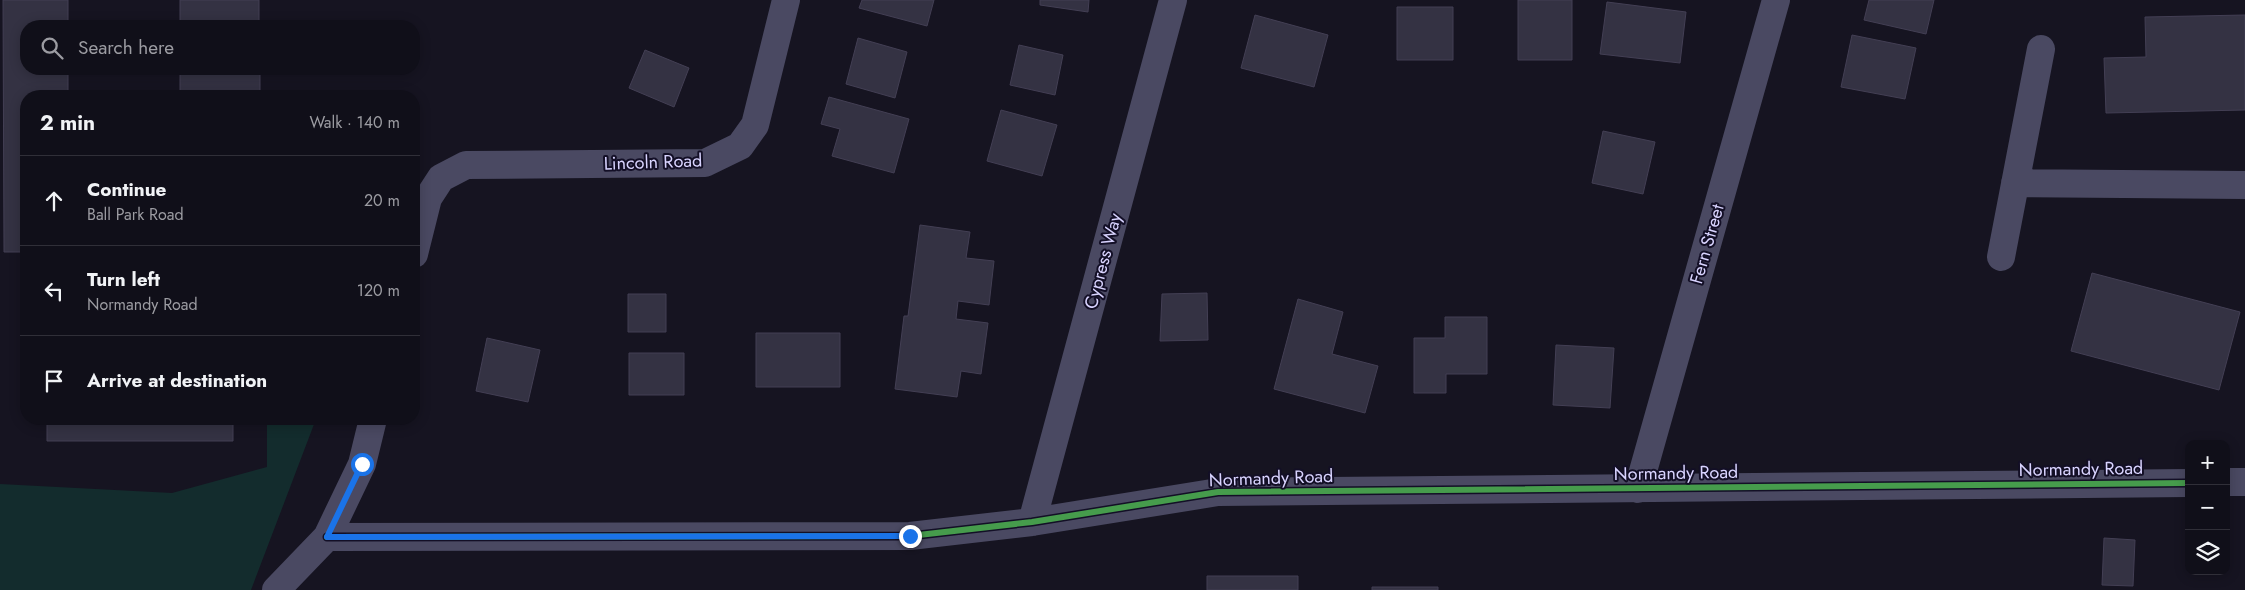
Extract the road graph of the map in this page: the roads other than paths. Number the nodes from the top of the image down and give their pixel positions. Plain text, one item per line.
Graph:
1 (786, 0) edge
2 (1174, 0) edge
3 (1776, 0) edge
4 (2041, 49) dead end
5 (2015, 183) junction
6 (2245, 185) edge
7 (420, 230) edge
8 (2002, 258) dead end
9 (372, 425) edge
10 (2230, 482) edge
11 (2245, 482) edge
12 (2185, 483) edge
13 (1638, 489) junction
14 (1032, 522) junction
15 (327, 537) junction
16 (276, 590) edge

1 - 7 street, Lincoln Road
2 - 14 street, Cypress Way
3 - 13 street, Fern Street
4 - 5 street
5 - 6 street
5 - 8 street
9 - 15 street
10 - 11 street
12 - 13 street, Normandy Road
13 - 14 street, Normandy Road
14 - 15 street, Normandy Road
15 - 16 street

